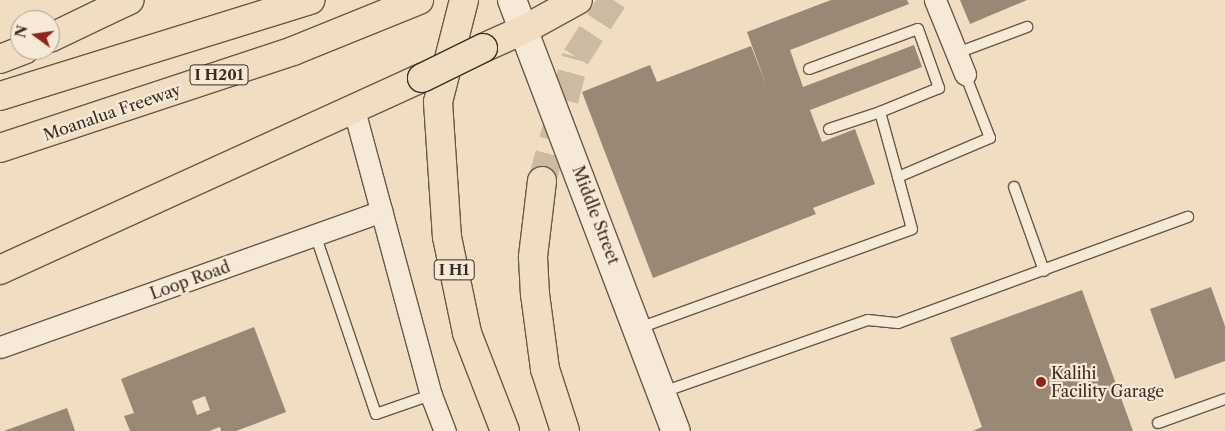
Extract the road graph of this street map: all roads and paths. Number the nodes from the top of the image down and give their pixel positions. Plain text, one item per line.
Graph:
1 (311, 0) edge
2 (419, 0) edge
3 (464, 0) edge
4 (512, 0) edge
5 (578, 0) edge
6 (935, 0) edge
7 (118, 6) edge
8 (1027, 27) dead end
9 (526, 28) junction
10 (60, 33) edge
11 (957, 52) junction
12 (808, 69) dead end
13 (965, 74) joint
14 (0, 96) edge
15 (354, 110) junction
16 (880, 112) junction
17 (829, 129) dead end
18 (5, 148) edge
19 (898, 177) junction
20 (542, 181) tunnel mouth
21 (1014, 187) dead end
22 (381, 211) junction
23 (1188, 217) dead end
24 (315, 234) junction
25 (0, 270) edge
26 (1044, 272) junction
27 (639, 328) junction
28 (0, 347) edge
29 (662, 392) junction
30 (431, 395) junction
31 (1225, 399) edge
32 (1158, 423) dead end
33 (445, 431) edge
34 (504, 431) edge
35 (565, 431) edge
36 (676, 431) edge

1 - 14 main road, I H201
2 - 18 main road, Moanalua Freeway / I H201
3 - 34 main road, I H1
4 - 9 main road, Middle Street
5 - 9 main road
6 - 11 street
7 - 10 main road
8 - 11 lane
9 - 15 main road, bridge
9 - 27 main road, Middle Street
11 - 13 street
12 - 16 lane
13 - 19 lane
15 - 22 street
15 - 25 main road
16 - 17 lane
16 - 19 lane
19 - 27 lane
20 - 35 main road
21 - 26 lane
22 - 24 street, Loop Road
22 - 30 street
23 - 26 lane
24 - 28 street, Loop Road
24 - 30 lane
26 - 29 lane
27 - 29 main road, Middle Street
29 - 36 main road, Middle Street
30 - 33 street
31 - 32 lane

